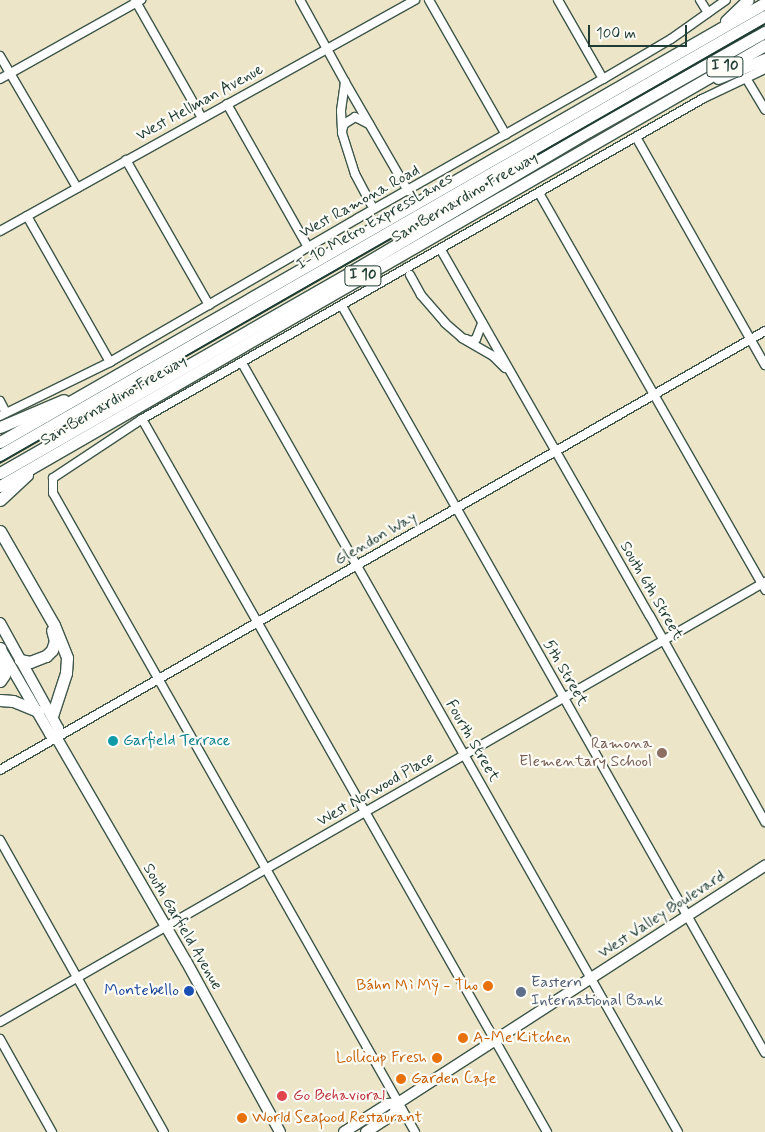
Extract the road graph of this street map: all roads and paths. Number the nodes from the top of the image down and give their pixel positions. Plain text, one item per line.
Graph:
1 (300, 0) edge
2 (415, 0) edge
3 (429, 0) edge
4 (558, 0) edge
5 (700, 0) edge
6 (726, 0) edge
7 (748, 0) edge
8 (137, 1) edge
9 (765, 3) edge
10 (708, 13) junction
11 (765, 16) edge
12 (716, 31) junction
13 (765, 32) edge
14 (765, 45) edge
15 (327, 48) junction
16 (0, 56) edge
17 (765, 58) edge
18 (765, 69) edge
19 (10, 73) junction
20 (746, 78) junction
21 (0, 79) edge
22 (603, 79) junction
23 (346, 82) junction
24 (686, 90) junction
25 (227, 104) junction
26 (765, 110) edge
27 (202, 118) junction
28 (371, 126) junction
29 (342, 133) junction
30 (506, 134) junction
31 (636, 137) junction
32 (126, 160) junction
33 (77, 188) junction
34 (408, 191) junction
35 (539, 193) junction
36 (371, 204) tunnel mouth
37 (27, 216) junction
38 (0, 231) edge
39 (308, 247) junction
40 (441, 250) junction
41 (410, 274) tunnel mouth
42 (209, 304) junction
43 (342, 306) junction
44 (482, 323) junction
45 (765, 331) edge
46 (462, 338) junction
47 (750, 340) junction
48 (110, 362) junction
49 (242, 363) junction
50 (765, 365) edge
51 (512, 375) junction
52 (82, 395) junction
53 (654, 396) junction
54 (0, 401) edge
55 (3, 414) edge
56 (142, 419) junction
57 (0, 427) edge
58 (0, 442) edge
59 (556, 452) junction
60 (0, 455) edge
61 (41, 462) junction
62 (0, 473) edge
63 (0, 486) edge
64 (1, 500) edge
65 (456, 509) junction
66 (0, 531) edge
67 (0, 539) edge
68 (357, 565) junction
69 (764, 586) edge
70 (258, 622) junction
71 (0, 623) edge
72 (663, 640) junction
73 (0, 648) edge
74 (20, 660) junction
75 (158, 680) junction
76 (0, 682) edge
77 (564, 697) junction
78 (0, 700) edge
79 (38, 711) junction
80 (52, 716) junction
81 (56, 737) junction
82 (464, 755) junction
83 (0, 770) edge
84 (365, 812) junction
85 (765, 822) edge
86 (0, 840) edge
87 (765, 866) edge
88 (266, 869) junction
89 (688, 916) junction
90 (165, 927) junction
91 (78, 977) junction
92 (590, 979) junction
93 (0, 1022) edge
94 (0, 1039) edge
95 (495, 1041) junction
96 (765, 1053) edge
97 (398, 1103) junction
98 (52, 1132) edge
99 (164, 1132) edge
100 (280, 1132) edge
101 (344, 1132) edge
102 (366, 1132) edge
103 (415, 1132) edge
104 (547, 1132) edge
105 (678, 1132) edge

1 - 15 street
2 - 15 street, West Hellman Avenue
3 - 30 street
4 - 22 street
5 - 10 street
6 - 10 street, West Ramona Road
7 - 12 highway
8 - 19 street
8 - 27 street
9 - 12 highway, San Bernardino Freeway / I 10
10 - 22 street, West Ramona Road
11 - 60 highway, I-10 Metro ExpressLanes
12 - 52 highway, San Bernardino Freeway / I 10
13 - 62 highway, I-10 Metro ExpressLanes
14 - 24 highway, San Bernardino Freeway / I 10
15 - 23 street
15 - 25 street, West Hellman Avenue
16 - 19 street
17 - 24 highway
18 - 20 street
19 - 21 street
19 - 33 street
20 - 26 street
20 - 31 street
22 - 30 street, West Ramona Road
23 - 28 street
23 - 29 street
24 - 61 highway, San Bernardino Freeway / I 10
25 - 27 street, West Hellman Avenue
25 - 39 street
27 - 32 street, West Hellman Avenue
28 - 29 street
28 - 34 street
29 - 36 street
30 - 34 street, West Ramona Road
31 - 35 street
31 - 47 street
32 - 33 street, West Hellman Avenue
32 - 42 street
33 - 37 street, West Hellman Avenue
34 - 39 street, West Ramona Road
35 - 40 street
35 - 53 street
37 - 38 street, West Hellman Avenue
37 - 48 street
39 - 42 street, West Ramona Road
40 - 43 street
40 - 44 street, South 6th Street
41 - 46 street, South 6th Street
42 - 48 street, West Ramona Road
43 - 49 street
43 - 65 street, 5th Street
44 - 46 street
44 - 51 street, South 6th Street
45 - 47 street, Glendon Way
46 - 51 street, South 6th Street
47 - 50 street
47 - 53 street, Glendon Way
48 - 55 street, West Ramona Road
49 - 56 street
49 - 68 street, Fourth Street
51 - 59 street, South 6th Street
52 - 57 highway
52 - 58 highway, San Bernardino Freeway / I 10
53 - 59 street, Glendon Way
53 - 69 street
54 - 55 street
56 - 70 street
56 - 75 street
59 - 65 street, Glendon Way
59 - 72 street, South 6th Street
61 - 63 highway, San Bernardino Freeway / I 10
61 - 64 highway
65 - 68 street, Glendon Way
65 - 77 street, 5th Street
66 - 80 highway
67 - 74 highway
68 - 70 street, Glendon Way
68 - 82 street, Fourth Street
69 - 72 street, West Norwood Place
70 - 75 street, Glendon Way
70 - 84 street
71 - 74 main road, South Garfield Avenue
72 - 77 street, West Norwood Place
72 - 85 street, South 6th Street
73 - 76 highway
73 - 79 main road, South Garfield Avenue
74 - 80 main road, South Garfield Avenue
75 - 81 street, Glendon Way
75 - 88 street
77 - 82 street, West Norwood Place
77 - 89 street, 5th Street
78 - 79 highway
79 - 81 main road, South Garfield Avenue
80 - 81 main road, South Garfield Avenue
81 - 83 street, Glendon Way
81 - 90 main road, South Garfield Avenue
82 - 84 street, West Norwood Place
82 - 92 street, Fourth Street
84 - 88 street, West Norwood Place
84 - 95 street
86 - 91 street
87 - 89 main road, West Valley Boulevard
88 - 90 street, West Norwood Place
88 - 97 street
89 - 92 main road, West Valley Boulevard
89 - 96 street, 5th Street
90 - 91 street, West Norwood Place
90 - 100 main road, South Garfield Avenue
91 - 93 street, West Norwood Place
91 - 99 street
92 - 95 main road, West Valley Boulevard
92 - 105 street, Fourth Street
94 - 98 street
95 - 97 main road, West Valley Boulevard
95 - 104 street
97 - 101 main road, West Valley Boulevard
97 - 102 main road, West Valley Boulevard
97 - 103 street

